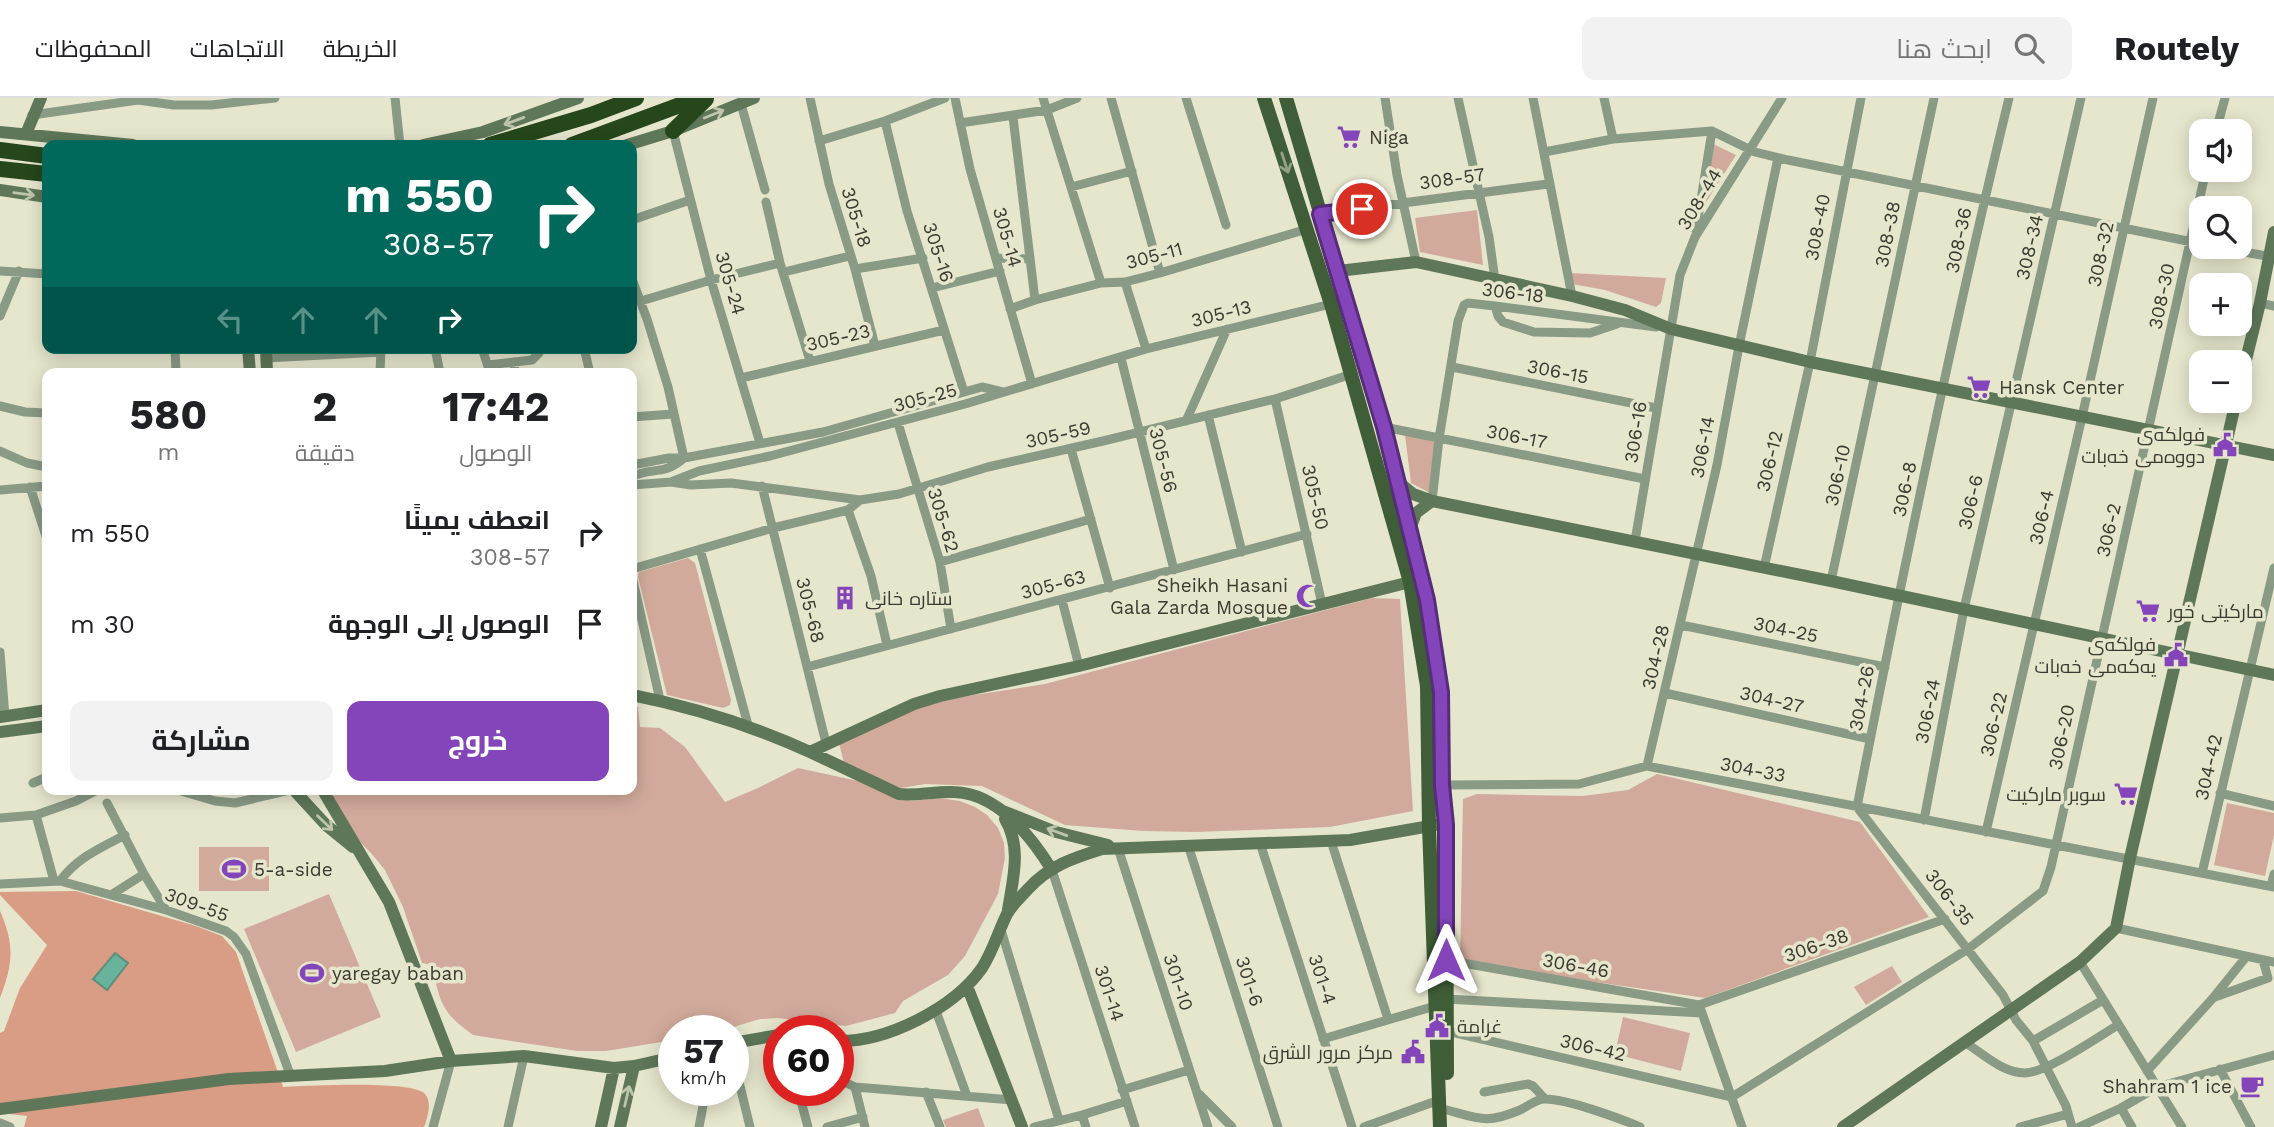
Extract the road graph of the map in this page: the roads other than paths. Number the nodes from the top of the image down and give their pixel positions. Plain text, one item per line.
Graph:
1 (41, 98) edge
2 (275, 98) edge
3 (395, 98) edge
4 (578, 98) edge
5 (636, 98) edge
6 (699, 98) edge
7 (707, 98) edge
8 (810, 98) edge
9 (945, 98) edge
10 (955, 98) edge
11 (1043, 98) edge
12 (1077, 98) edge
13 (1111, 98) edge
14 (1186, 98) edge
15 (1264, 98) edge
16 (1286, 98) edge
17 (1385, 98) edge
18 (1458, 98) edge
19 (1533, 98) edge
20 (1604, 98) edge
21 (1782, 98) edge
22 (1861, 98) edge
23 (1934, 98) edge
24 (2009, 98) edge
25 (2081, 98) edge
26 (2153, 98) edge
27 (2225, 98) edge
28 (245, 100) edge
29 (174, 101) edge
30 (748, 101) edge
31 (1047, 110) junction
32 (32, 115) junction
33 (1013, 117) junction
34 (2219, 119) edge
35 (885, 121) junction
36 (960, 123) junction
37 (673, 131) junction
38 (1712, 131) junction
39 (0, 132) edge
40 (26, 134) junction
41 (1613, 139) junction
42 (84, 140) edge
43 (399, 140) edge
44 (446, 140) edge
45 (508, 140) edge
46 (586, 140) edge
47 (819, 141) junction
48 (637, 142) edge
49 (1749, 149) junction
50 (0, 150) edge
51 (1544, 152) junction
52 (42, 155) edge
53 (1778, 158) junction
54 (0, 169) edge
55 (1132, 171) junction
56 (1846, 171) junction
57 (42, 173) edge
58 (1548, 184) junction
59 (1915, 185) junction
60 (1071, 187) junction
61 (0, 190) edge
62 (765, 190) dead end
63 (1478, 192) junction
64 (42, 196) edge
65 (1984, 199) junction
66 (690, 201) junction
67 (766, 202) dead end
68 (1404, 203) junction
69 (2054, 213) junction
70 (1320, 214) junction
71 (637, 218) edge
72 (1226, 225) dead end
73 (2123, 228) junction
74 (1307, 229) junction
75 (2274, 232) edge
76 (1695, 237) junction
77 (2189, 242) edge
78 (2189, 247) edge
79 (2252, 254) edge
80 (850, 256) junction
81 (2271, 257) edge
82 (923, 258) junction
83 (996, 258) junction
84 (1030, 259) junction
85 (1416, 262) junction
86 (782, 268) junction
87 (855, 269) junction
88 (0, 271) edge
89 (19, 271) junction
90 (999, 271) junction
91 (1338, 271) junction
92 (42, 273) edge
93 (1160, 273) junction
94 (711, 280) junction
95 (1495, 280) junction
96 (1125, 282) junction
97 (1101, 283) junction
98 (932, 288) junction
99 (637, 291) edge
100 (1572, 296) junction
101 (1035, 300) junction
102 (641, 301) junction
103 (2260, 303) junction
104 (1331, 304) junction
105 (1494, 306) junction
106 (2274, 306) edge
107 (1010, 309) junction
108 (0, 317) edge
109 (1622, 322) junction
110 (1227, 329) junction
111 (1671, 329) junction
112 (944, 330) junction
113 (875, 346) junction
114 (1739, 346) junction
115 (1146, 349) junction
116 (2248, 350) edge
117 (536, 354) edge
118 (1121, 358) junction
119 (810, 361) junction
120 (514, 362) junction
121 (1810, 362) junction
122 (493, 368) edge
123 (515, 368) edge
124 (1452, 368) junction
125 (1352, 374) junction
126 (1876, 376) junction
127 (741, 378) junction
128 (1032, 384) junction
129 (1944, 390) junction
130 (964, 392) junction
131 (1005, 392) junction
132 (1275, 399) junction
133 (2011, 403) junction
134 (0, 405) edge
135 (1656, 408) junction
136 (42, 413) edge
137 (2233, 413) edge
138 (673, 414) junction
139 (1208, 415) junction
140 (1363, 416) junction
141 (637, 417) edge
142 (2082, 417) junction
143 (1186, 421) junction
144 (898, 423) junction
145 (1383, 426) junction
146 (2149, 430) junction
147 (1139, 432) junction
148 (1439, 439) junction
149 (1371, 442) junction
150 (760, 443) junction
151 (2224, 445) junction
152 (1071, 449) junction
153 (0, 451) edge
154 (2274, 455) edge
155 (684, 458) junction
156 (637, 464) edge
157 (42, 466) edge
158 (637, 474) edge
159 (1645, 479) junction
160 (1397, 481) junction
161 (671, 482) junction
162 (637, 485) edge
163 (42, 486) edge
164 (762, 486) junction
165 (30, 487) junction
166 (916, 489) junction
167 (0, 490) edge
168 (860, 500) junction
169 (1432, 501) junction
170 (848, 510) junction
171 (1091, 519) junction
172 (42, 524) edge
173 (773, 528) junction
174 (1409, 532) junction
175 (1307, 534) junction
176 (1634, 541) junction
177 (700, 549) junction
178 (1242, 552) junction
179 (1696, 554) junction
180 (940, 562) junction
181 (637, 568) edge
182 (1764, 568) junction
183 (2274, 568) edge
184 (1174, 570) junction
185 (1831, 581) junction
186 (1410, 582) junction
187 (1110, 588) junction
188 (1899, 597) junction
189 (1062, 600) junction
190 (1322, 604) junction
191 (1964, 609) junction
192 (637, 620) edge
193 (2035, 624) junction
194 (1681, 625) junction
195 (951, 629) junction
196 (2101, 638) junction
197 (887, 645) junction
198 (0, 652) edge
199 (2177, 654) junction
200 (1079, 666) junction
201 (807, 667) junction
202 (1885, 667) junction
203 (2249, 669) junction
204 (2274, 675) edge
205 (1665, 693) junction
206 (637, 696) edge
207 (660, 700) junction
208 (42, 711) edge
209 (3, 717) edge
210 (748, 726) junction
211 (42, 727) edge
212 (0, 732) edge
213 (1870, 739) junction
214 (826, 743) junction
215 (810, 752) junction
216 (1647, 766) junction
217 (42, 779) edge
218 (33, 783) dead end
219 (1442, 785) junction
220 (2220, 793) junction
221 (88, 795) edge
222 (194, 795) edge
223 (268, 795) edge
224 (298, 795) edge
225 (326, 795) edge
226 (107, 803) dead end
227 (2274, 806) edge
228 (1857, 807) junction
229 (999, 810) junction
230 (36, 815) junction
231 (0, 818) edge
232 (1924, 820) junction
233 (1446, 825) junction
234 (1429, 826) junction
235 (1986, 832) junction
236 (125, 835) junction
237 (1331, 841) junction
238 (1260, 843) junction
239 (2056, 844) junction
240 (1188, 845) junction
241 (1118, 848) junction
242 (361, 853) junction
243 (2130, 858) junction
244 (1052, 870) junction
245 (2202, 873) junction
246 (144, 874) junction
247 (2274, 874) edge
248 (57, 881) junction
249 (0, 884) edge
250 (2273, 886) edge
251 (111, 895) junction
252 (166, 909) junction
253 (1008, 912) junction
254 (1945, 919) junction
255 (2116, 928) junction
256 (1001, 930) junction
257 (1968, 949) junction
258 (2246, 957) junction
259 (1446, 960) junction
260 (2263, 960) junction
261 (2080, 962) junction
262 (2274, 962) edge
263 (967, 986) junction
264 (2213, 998) junction
265 (2103, 1000) junction
266 (1440, 1002) junction
267 (1700, 1009) junction
268 (936, 1011) junction
269 (2011, 1011) junction
270 (1388, 1019) junction
271 (2118, 1025) junction
272 (1447, 1031) junction
273 (854, 1038) edge
274 (1323, 1038) junction
275 (2034, 1041) junction
276 (1966, 1043) junction
277 (2274, 1055) edge
278 (524, 1056) junction
279 (1442, 1058) junction
280 (452, 1061) junction
281 (658, 1061) edge
282 (634, 1066) junction
283 (2046, 1066) junction
284 (614, 1068) junction
285 (2220, 1069) junction
286 (1189, 1070) junction
287 (2147, 1071) junction
288 (291, 1077) junction
289 (855, 1087) joint
290 (2157, 1087) junction
291 (1122, 1090) junction
292 (1196, 1091) junction
293 (926, 1092) junction
294 (1484, 1092) dead end
295 (967, 1096) junction
296 (1732, 1097) junction
297 (1545, 1099) junction
298 (1012, 1100) junction
299 (1126, 1101) junction
300 (1443, 1105) junction
301 (703, 1106) edge
302 (746, 1106) edge
303 (802, 1106) edge
304 (2121, 1108) junction
305 (0, 1109) edge
306 (2068, 1114) junction
307 (1082, 1115) junction
308 (1059, 1120) junction
309 (864, 1122) edge
310 (0, 1123) edge
311 (9, 1127) edge
312 (433, 1127) edge
313 (508, 1127) edge
314 (601, 1127) edge
315 (620, 1127) edge
316 (699, 1127) edge
317 (751, 1127) edge
318 (808, 1127) edge
319 (827, 1127) edge
320 (940, 1127) edge
321 (1021, 1127) edge
322 (1034, 1127) edge
323 (1086, 1127) edge
324 (1135, 1127) edge
325 (1208, 1127) edge
326 (1232, 1127) edge
327 (1278, 1127) edge
328 (1352, 1127) edge
329 (1364, 1127) edge
330 (1440, 1127) edge
331 (1450, 1127) edge
332 (1640, 1127) edge
333 (1742, 1127) edge
334 (1843, 1127) edge
335 (2020, 1127) edge
336 (2073, 1127) edge
337 (2079, 1127) edge
338 (2132, 1127) edge
339 (2182, 1127) edge
340 (2251, 1127) edge

1 - 32 street
2 - 28 street
3 - 43 street
4 -> 44 street
5 - 45 highway
6 - 46 highway
7 - 37 highway
8 - 47 street, 305-18
9 - 35 street
10 - 36 street, 305-14
11 - 31 street
12 - 31 street
13 - 55 street
14 - 72 street
15 -> 74 main road
16 - 70 main road
17 - 68 street
18 - 63 street
19 - 51 street
20 - 41 street
21 - 49 street, 308-44
22 - 56 street, 308-40
23 - 59 street, 308-38
24 - 65 street, 308-36
25 - 69 street, 308-34
26 - 73 street, 308-32
27 - 34 street
28 - 29 street
29 - 32 street
37 -> 30 street
30 - 62 street
31 - 33 street
31 - 60 street
32 - 40 street
33 - 36 street
33 - 84 street
35 - 47 street
35 - 82 street, 305-16
36 - 83 street, 305-14
37 - 48 street
37 - 66 street, 305-24
38 - 41 street
38 - 49 street
38 - 76 street
39 - 40 street
40 - 42 street
41 - 51 street
47 - 80 street, 305-18
49 - 53 street
49 - 76 street, 308-44
50 - 52 highway
51 - 58 street
53 - 56 street
53 - 114 street, 306-14
54 - 57 highway
55 - 60 street
55 - 93 street
56 - 59 street
56 - 121 street, 308-40
58 - 63 street, 308-57
58 - 100 street
59 - 65 street
59 - 126 street, 308-38
60 - 97 street
61 -> 64 street
63 - 68 street, 308-57
63 - 95 street
65 - 69 street
65 - 129 street, 308-36
66 - 71 street
66 - 94 street, 305-24
67 - 86 street
68 - 70 street, 308-57
68 - 85 street
69 - 73 street
69 - 133 street, 308-34
70 - 91 main road
73 - 77 street
73 - 142 street, 308-32
74 - 93 street, 305-11
74 - 104 main road
75 - 81 street
76 - 111 street, 308-44
78 - 146 street, 308-30
79 - 81 street
80 - 86 street
80 - 87 street, 305-18
81 - 103 street
82 - 87 street
82 - 98 street, 305-16
83 - 84 street
83 - 90 street, 305-14
84 - 101 street
85 - 91 street
85 - 95 street
86 - 94 street
86 - 119 street
87 - 113 street, 305-18
88 - 89 street
89 - 92 street
89 - 108 street
90 - 98 street
90 - 107 street, 305-14
91 - 145 main road
93 - 96 street, 305-11
94 - 102 street
94 - 127 street, 305-24
95 - 100 street
96 - 97 street, 305-11
96 - 115 street
97 - 101 street, 305-11
98 - 112 street, 305-16
99 - 102 street
100 - 111 street
101 - 107 street, 305-11
102 - 138 street
103 - 106 street
103 - 116 street
104 - 110 street, 305-13
104 - 125 main road
105 - 109 street, 306-18
105 - 109 street
105 - 124 street, 306-18
107 - 128 street, 305-14
109 - 111 street, 306-18
110 - 115 street, 305-13
110 - 143 street
111 - 114 street
111 - 135 street, 306-16
112 - 113 street, 305-23
112 - 130 street, 305-16
113 - 119 street, 305-23
114 - 121 street
114 - 179 street, 306-14
115 - 118 street, 305-13
117 - 120 street
118 - 128 street, 305-25
118 - 147 street, 305-56
119 - 127 street, 305-23
120 - 122 street
120 - 123 street
121 - 126 street
121 - 182 street, 306-12
124 - 135 street, 306-15
124 - 148 street, 306-18
125 - 132 street, 305-59
125 - 140 main road
126 - 129 street
126 - 185 street, 306-10
127 - 150 street, 305-24
128 - 131 street, 305-25
129 - 133 street
129 - 188 street, 306-8
130 - 131 street
130 - 150 street
131 - 144 street, 305-25
132 - 139 street, 305-59
132 - 175 street, 305-50
133 - 142 street
133 - 191 street, 306-6
134 - 136 street
135 - 159 street, 306-16
137 - 151 street
138 - 141 street
138 - 155 street
139 - 143 street, 305-59
139 - 178 street
140 - 145 main road
140 - 149 main road
142 - 146 street
142 - 193 street, 306-4
143 - 147 street, 305-59
144 - 161 street, 305-25
144 - 166 street, 305-62
145 - 148 street, 306-17
145 - 149 main road
145 - 160 main road
146 - 151 street
146 - 196 street, 306-2
147 - 152 street, 305-59
147 - 184 street, 305-56
148 - 159 street, 306-17
148 - 169 street, 306-18
149 - 186 main road
150 - 155 street
151 - 154 street
151 - 199 street
152 - 166 street, 305-59
152 - 171 street
153 - 157 street
155 - 156 street
155 - 158 street
159 - 176 street, 306-16
160 - 169 street
160 - 174 main road
161 - 162 street
161 - 164 street
163 - 165 street
164 - 168 street
164 - 173 street, 305-68
165 - 167 street
165 - 172 street
166 - 168 street, 305-59
166 - 180 street, 305-62
168 - 170 street, 305-59
169 - 174 street
169 - 176 street
170 - 173 street, 305-59
170 - 197 street
171 - 180 street
171 - 187 street
173 - 177 street, 305-59
173 - 201 street, 305-68
174 - 219 main road
175 - 178 street, 305-63
175 - 190 street, 305-50
176 - 179 street
177 - 181 street, 305-59
177 - 210 street
178 - 184 street, 305-63
179 - 182 street
179 - 194 street, 304-28
180 - 195 street, 305-62
182 - 185 street
183 - 203 street, 304-42
184 - 187 street, 305-63
185 - 188 street
186 - 190 street
186 - 234 main road
187 - 189 street, 305-63
188 - 191 street
188 - 202 street, 304-26
189 - 195 street, 305-63
189 - 200 street
190 - 200 street
191 - 193 street
191 - 232 street, 306-24
192 - 207 street
193 - 196 street
193 - 235 street, 306-22
194 - 202 street, 304-25
194 - 205 street, 304-28
195 - 197 street, 305-63
196 - 199 street
196 - 239 street, 306-20
197 - 201 street, 305-63
198 - 209 street
199 - 203 street
199 - 243 street
200 - 214 street
201 - 214 street, 305-68
202 - 213 street, 304-26
203 - 204 street
203 - 220 street, 304-42
205 - 213 street, 304-27
205 - 216 street, 304-28
206 - 207 street
207 - 210 street
208 - 209 street
210 - 215 street
211 - 212 street
213 - 228 street, 304-26
214 - 215 street
215 - 229 street
216 - 219 street, 304-33
216 - 228 street, 304-33
217 - 218 street
219 - 233 main road
220 - 227 street
220 - 245 street, 304-42
221 - 230 street
222 - 223 street
224 -> 242 street
225 - 242 street
226 - 236 street
228 - 232 street, 304-33
228 - 254 street, 306-35
241 -> 229 street
229 - 244 street
229 - 253 street
230 - 231 street
230 - 248 street
232 - 235 street, 304-33
233 - 234 street
233 - 259 main road
234 - 237 street
234 - 266 main road
235 - 239 street, 304-33
236 - 246 street
236 - 248 street
237 - 238 street
237 - 270 street
238 - 240 street
238 - 274 street, 301-4
239 - 243 street, 304-33
239 - 257 street, 306-20
240 - 241 street
240 - 327 street, 301-6
241 - 244 street
241 - 286 street, 301-10
242 - 280 street
243 - 245 street, 304-33
243 - 255 street
244 - 253 street
244 - 291 street, 301-14
245 - 250 street, 304-33
246 - 251 street
246 - 252 street
247 - 250 street
248 - 249 street, 309-55
248 - 251 street, 309-55
251 - 252 street, 309-55
252 - 288 street, 309-55
253 - 256 street
254 - 257 street, 306-35
254 - 267 street, 306-38
255 - 258 street
255 - 261 street
256 - 263 street
256 - 308 street
257 - 269 street, 306-35
257 - 296 street, 306-20
258 - 260 street
258 - 264 street
259 - 266 main road
259 - 267 street, 306-46
260 - 262 street
260 - 264 street
261 - 265 street
261 - 269 street
263 - 268 street
263 - 298 street
264 - 287 street
265 - 271 street
265 - 275 street
266 - 267 street
266 - 270 street
266 - 272 main road
266 - 279 main road
267 - 296 street
268 - 273 street
268 - 295 street
269 - 275 street, 306-35
269 - 276 street
270 - 274 street
271 - 283 street
271 - 287 street
272 - 279 main road
272 - 296 street, 306-42
274 - 328 street, 301-4
275 - 283 street, 306-35
276 - 283 street
276 - 334 street
277 - 285 street
278 - 280 street
278 - 284 street
278 - 313 street
279 - 300 main road
280 - 288 street
280 - 312 street
281 - 282 street
282 - 284 street
315 -> 282 street
283 - 306 street, 306-35
284 - 314 street
285 - 290 street
285 - 340 street
286 - 291 street
286 - 292 street, 301-10
287 - 290 street
288 - 305 street
289 - 293 street
289 - 309 street
290 - 304 street
290 - 339 street
291 - 299 street, 301-14
292 - 325 street, 301-10
292 - 326 street
293 - 295 street
293 - 320 street
294 - 297 street
295 - 298 street
296 - 333 street
297 - 300 street
297 - 332 street
298 - 321 street
299 - 307 street
299 - 324 street, 301-14
300 - 329 street
300 - 330 main road
300 - 331 main road
301 - 316 street
302 - 317 street
303 - 318 street
304 - 337 street
304 - 338 street
306 - 335 street
306 - 336 street, 306-35
307 - 308 street
307 - 323 street
308 - 322 street
309 - 319 street
310 - 311 street

